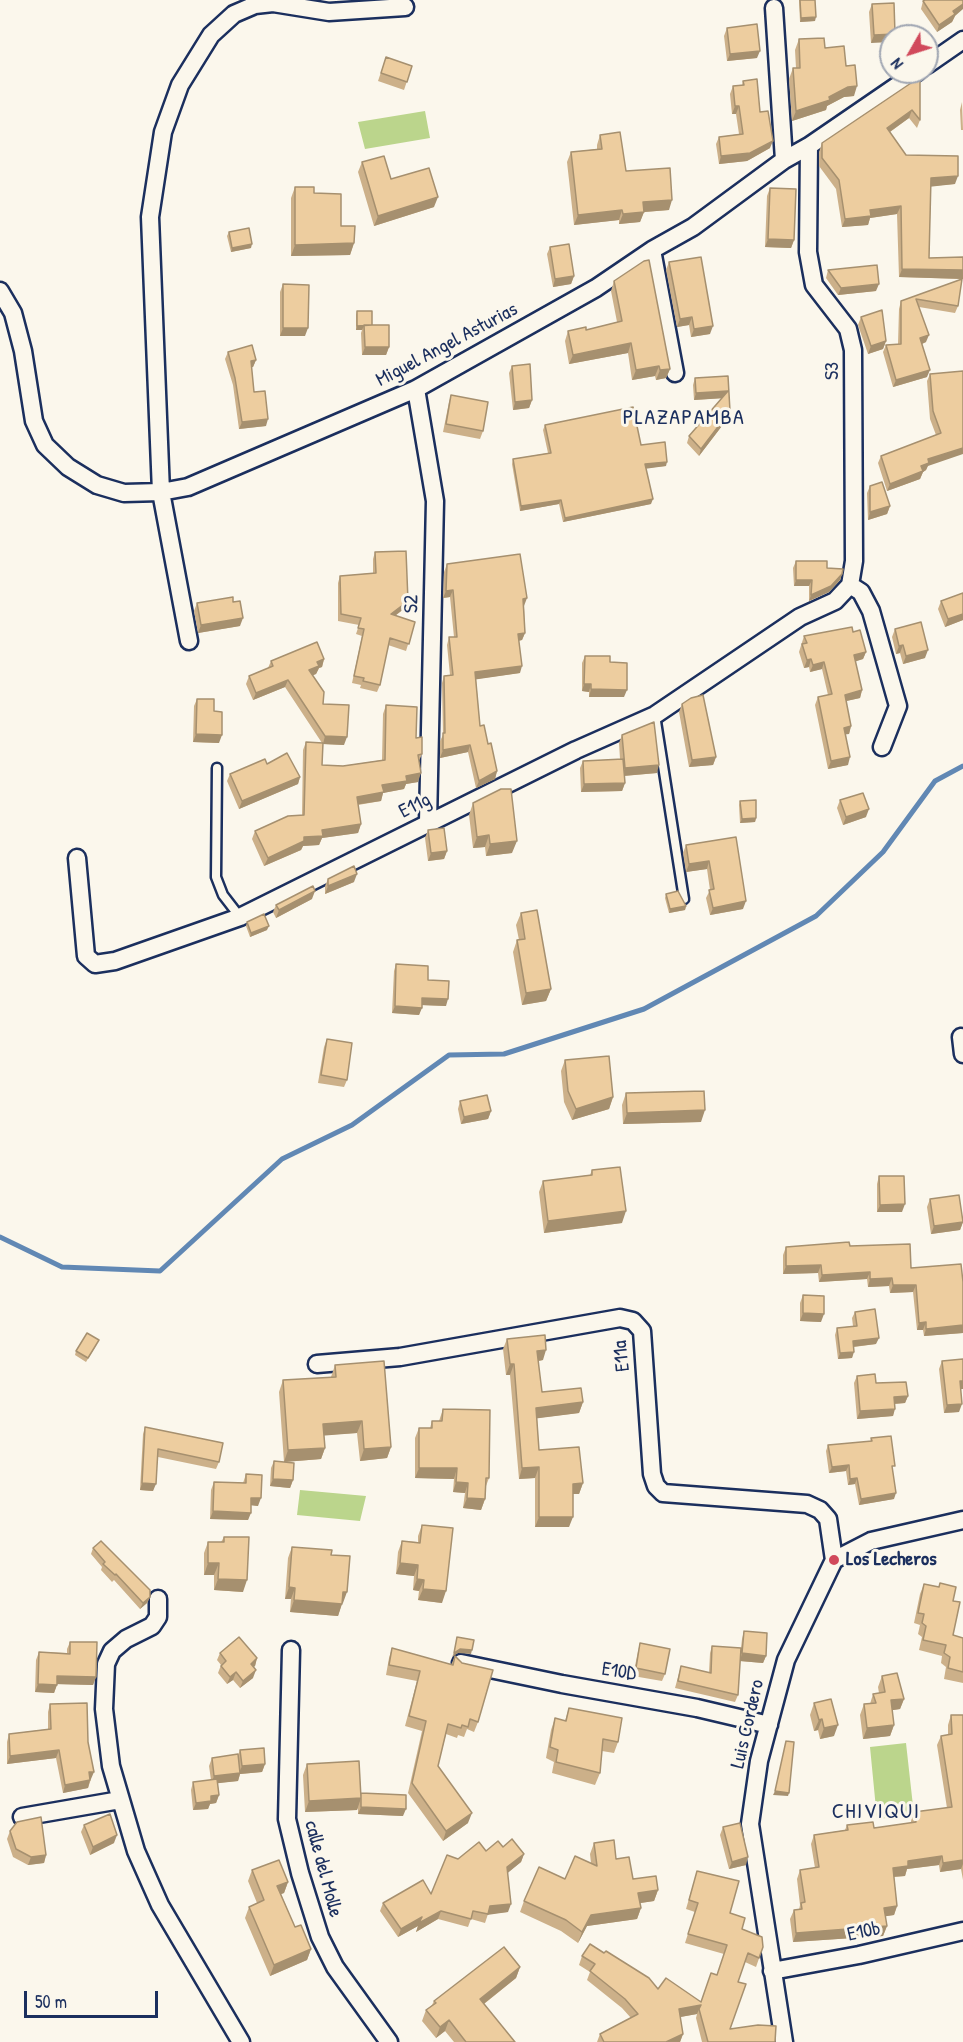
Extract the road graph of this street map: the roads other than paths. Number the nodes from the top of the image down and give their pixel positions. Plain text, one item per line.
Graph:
1 (405, 7) dead end
2 (774, 8) dead end
3 (963, 40) edge
4 (939, 57) edge
5 (899, 84) edge
6 (809, 146) junction
7 (784, 160) junction
8 (652, 250) junction
9 (0, 291) edge
10 (675, 373) dead end
11 (416, 389) junction
12 (161, 492) junction
13 (850, 585) junction
14 (189, 641) dead end
15 (655, 715) junction
16 (882, 747) dead end
17 (217, 768) dead end
18 (428, 822) junction
19 (77, 858) dead end
20 (684, 899) edge
21 (240, 917) junction
22 (961, 1037) dead end
23 (963, 1054) edge
24 (317, 1364) dead end
25 (963, 1520) edge
26 (834, 1560) junction
27 (158, 1599) dead end
28 (291, 1650) dead end
29 (461, 1663) edge
30 (769, 1725) junction
31 (120, 1800) junction
32 (22, 1817) dead end
33 (961, 1936) edge
34 (772, 1971) junction
35 (241, 2042) edge
36 (389, 2042) edge
37 (784, 2042) edge

1 - 12 street
2 - 7 street
3 - 4 street
5 - 6 street, Miguel Angel Asturias
6 - 7 street, Miguel Angel Asturias
6 - 13 street, S3
7 - 8 street, Miguel Angel Asturias
8 - 10 street
8 - 11 street, Miguel Angel Asturias
9 - 12 street, Miguel Angel Asturias
11 - 12 street, Miguel Angel Asturias
11 - 18 street, S2
12 - 14 street
13 - 15 street, E11g
13 - 16 street
15 - 18 street, E11g
15 - 20 lane
17 - 21 lane
18 - 21 street, E11g
19 - 21 street, E11g
22 - 23 street
24 - 26 street, E11a
25 - 26 street
26 - 30 street, Luis Cordero
27 - 31 street
28 - 36 street, calle del Molle
29 - 30 street, E10D
30 - 34 street, Luis Cordero
31 - 32 street
31 - 35 street
33 - 34 street, E10b
34 - 37 street, Luis Cordero

